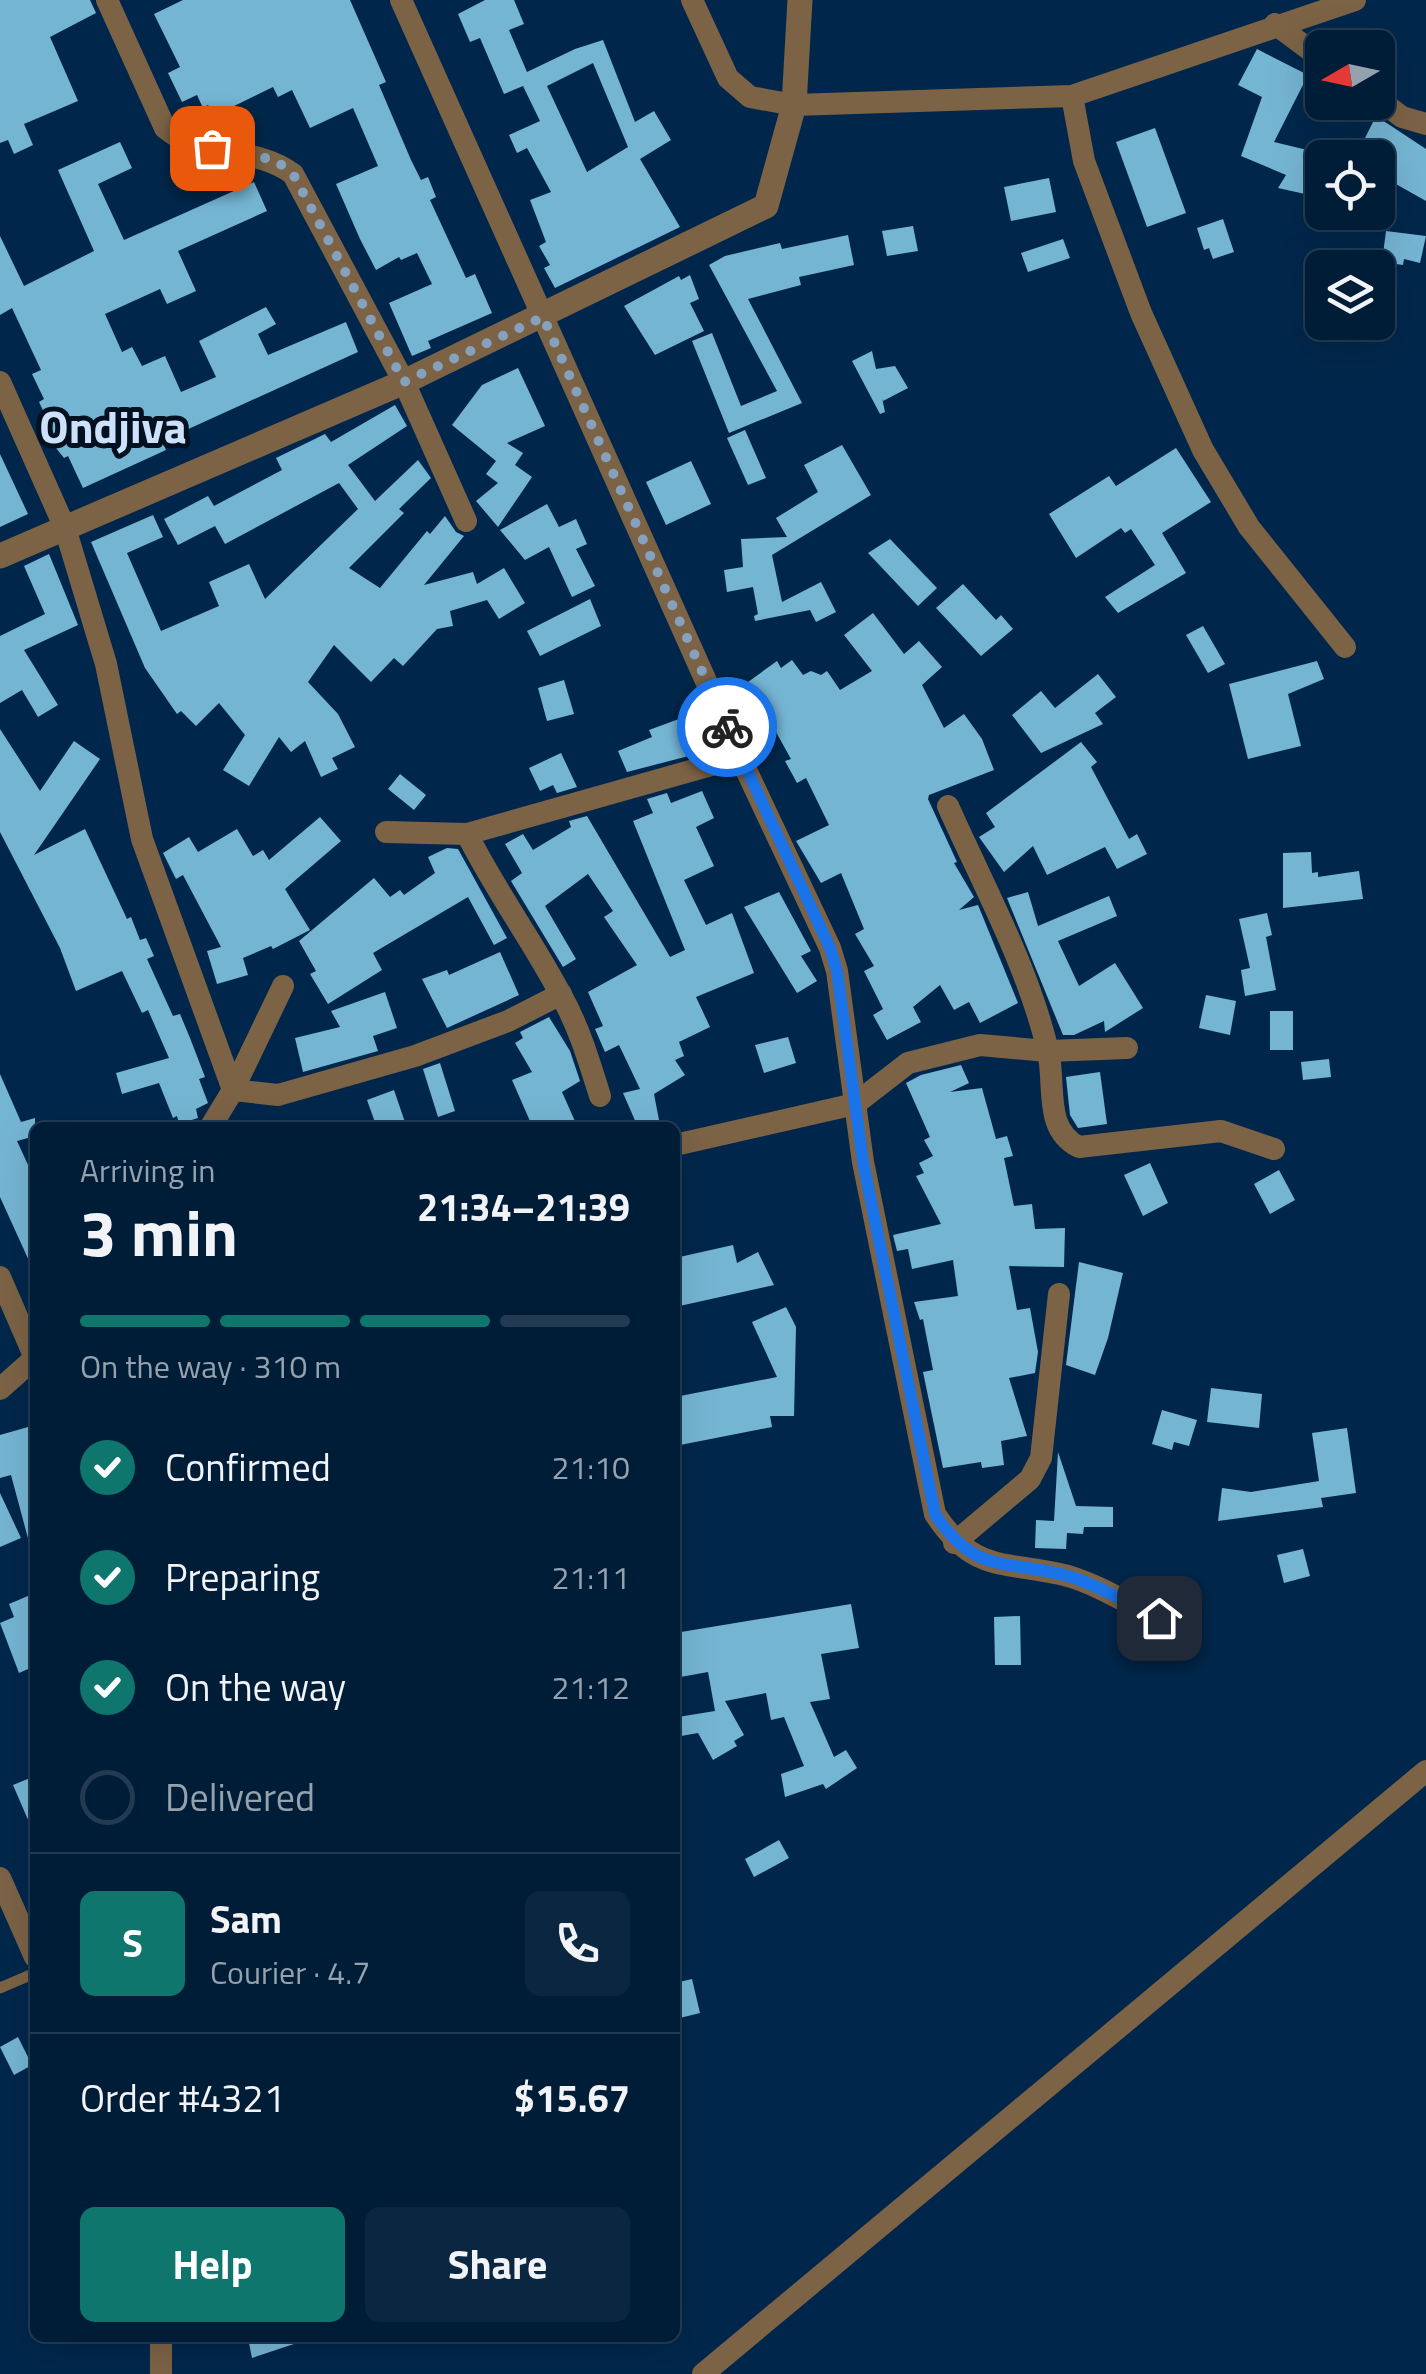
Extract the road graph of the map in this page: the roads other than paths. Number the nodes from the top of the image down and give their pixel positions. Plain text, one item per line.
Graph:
1 (106, 0) edge
2 (401, 0) edge
3 (692, 0) edge
4 (800, 0) edge
5 (1354, 0) edge
6 (1275, 24) junction
7 (1305, 46) edge
8 (1072, 96) junction
9 (794, 105) junction
10 (1395, 112) edge
11 (1426, 124) edge
12 (543, 317) junction
13 (0, 382) edge
14 (404, 382) junction
15 (466, 521) dead end
16 (65, 528) junction
17 (0, 556) edge
18 (1345, 647) dead end
19 (740, 757) junction
20 (948, 806) dead end
21 (386, 832) dead end
22 (467, 834) junction
23 (283, 986) dead end
24 (561, 994) junction
25 (1127, 1048) dead end
26 (1048, 1051) junction
27 (233, 1090) junction
28 (600, 1096) dead end
29 (855, 1104) junction
30 (214, 1122) edge
31 (680, 1144) edge
32 (1274, 1149) dead end
33 (0, 1278) edge
34 (1060, 1294) dead end
35 (30, 1347) edge
36 (30, 1362) edge
37 (0, 1389) edge
38 (954, 1543) junction
39 (1159, 1618) dead end
40 (1426, 1771) edge
41 (0, 1878) edge
42 (30, 1946) edge
43 (30, 1975) edge
44 (0, 1988) edge
45 (161, 2342) edge
46 (162, 2374) edge
47 (704, 2374) edge

1 - 14 street
2 - 12 street
3 - 9 street
4 - 9 street
5 - 6 street
6 - 7 street
6 - 8 street
8 - 9 street
8 - 18 street
9 - 12 street
10 - 11 street
12 - 14 street
12 - 19 street
13 - 16 street
14 - 15 street
14 - 16 street
16 - 17 street
16 - 27 street
19 - 22 street
19 - 29 street
20 - 26 street
21 - 22 street
22 - 24 street
23 - 27 street
24 - 27 street
24 - 28 street
25 - 26 street
26 - 29 street
26 - 32 street
27 - 30 street
29 - 31 street
29 - 38 street
33 - 35 street
34 - 38 street
36 - 37 street
38 - 39 street
40 - 47 street
41 - 42 street
43 - 44 lane
45 - 46 street

